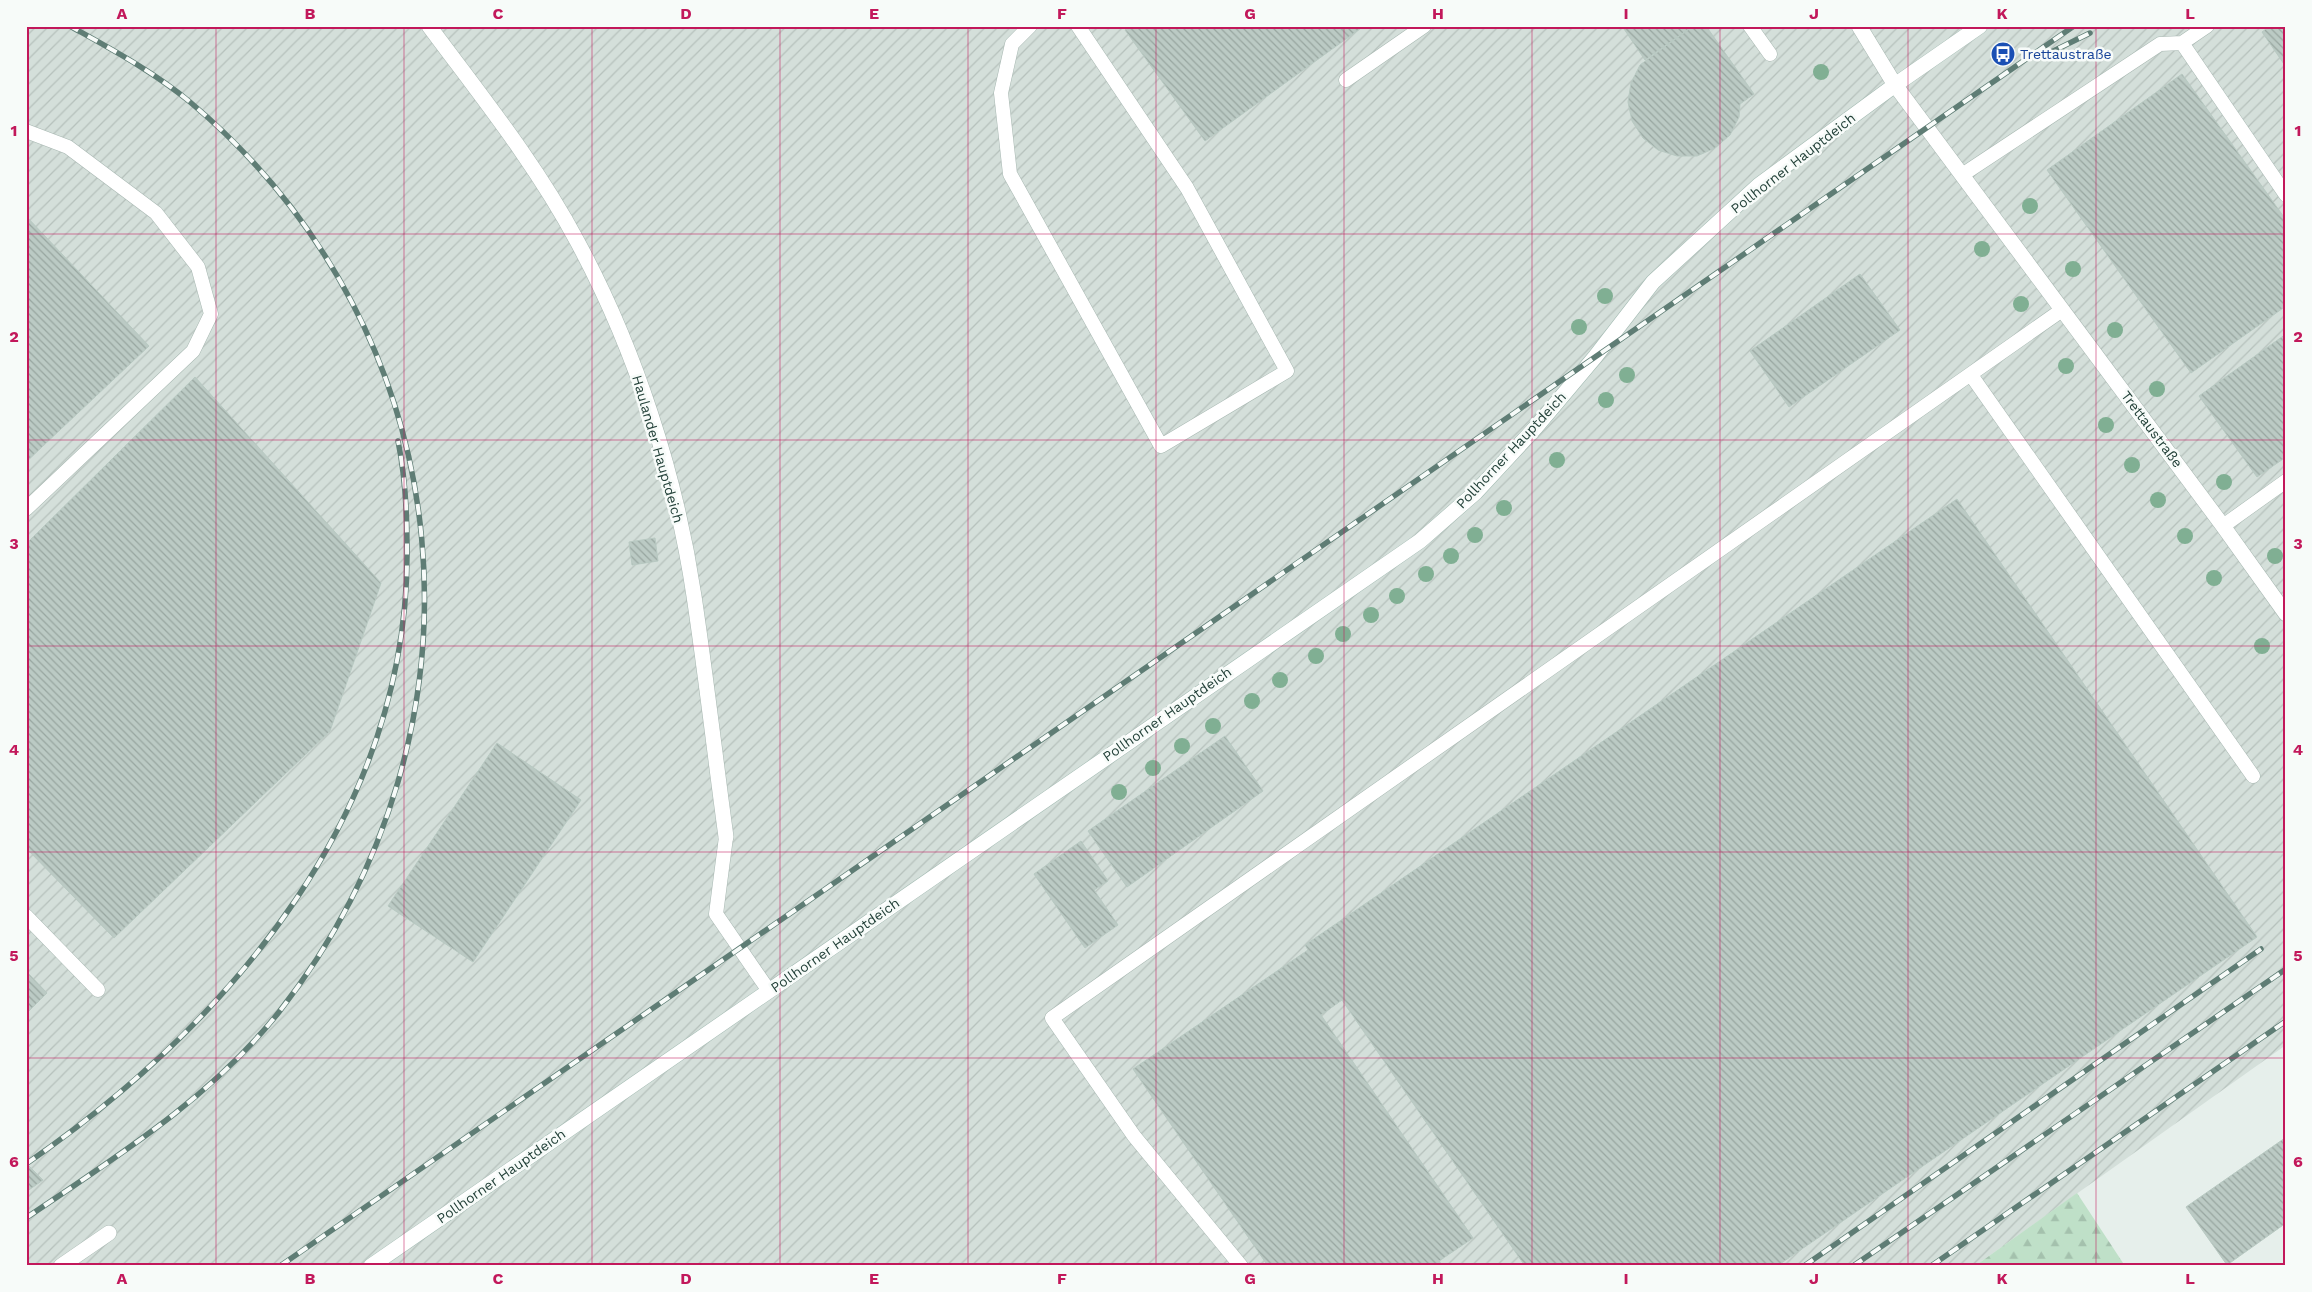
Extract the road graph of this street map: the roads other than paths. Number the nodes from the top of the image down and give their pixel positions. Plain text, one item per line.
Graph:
1 (429, 26) edge
2 (1030, 26) edge
3 (1078, 26) edge
4 (1424, 26) edge
5 (1750, 26) edge
6 (1859, 26) edge
7 (1980, 26) edge
8 (2207, 26) edge
9 (2182, 43) junction
10 (1770, 54) dead end
11 (1346, 80) dead end
12 (1895, 84) junction
13 (26, 131) edge
14 (1962, 176) junction
15 (2286, 195) edge
16 (2062, 310) junction
17 (1971, 374) junction
18 (2286, 480) edge
19 (26, 509) edge
20 (2224, 526) junction
21 (2286, 614) edge
22 (2253, 776) dead end
23 (726, 837) joint
24 (26, 916) edge
25 (98, 990) dead end
26 (769, 991) junction
27 (109, 1233) dead end
28 (61, 1266) edge
29 (371, 1266) edge
30 (1242, 1266) edge

1 - 23 main road, Haulander Hauptdeich
2 - 3 lane
4 - 11 lane
5 - 10 lane
6 - 12 main road, Trettaustraße
7 - 12 main road, Pollhorner Hauptdeich
8 - 9 lane
9 - 14 lane
9 - 15 lane
12 - 14 main road, Trettaustraße
12 - 26 main road, Pollhorner Hauptdeich
13 - 19 lane
14 - 16 main road, Trettaustraße
16 - 17 lane
16 - 20 main road, Trettaustraße
17 - 22 lane
17 - 30 lane
18 - 20 lane
20 - 21 main road, Trettaustraße
23 - 26 lane
24 - 25 lane
26 - 29 main road, Pollhorner Hauptdeich
27 - 28 main road

